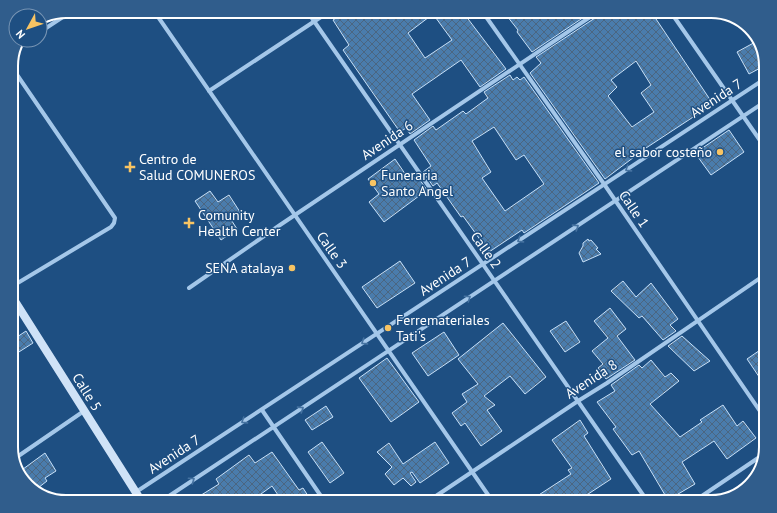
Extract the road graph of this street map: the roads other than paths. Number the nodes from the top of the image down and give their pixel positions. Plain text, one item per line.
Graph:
1 (159, 18) edge
2 (311, 18) edge
3 (320, 18) edge
4 (487, 18) edge
5 (589, 18) edge
6 (675, 18) edge
7 (60, 19) edge
8 (314, 22) junction
9 (48, 27) edge
10 (519, 65) junction
11 (18, 76) edge
12 (759, 83) edge
13 (209, 91) junction
14 (732, 100) junction
15 (759, 106) edge
16 (743, 116) junction
17 (759, 139) edge
18 (399, 145) junction
19 (604, 184) junction
20 (615, 201) junction
21 (295, 216) junction
22 (483, 264) junction
23 (759, 279) edge
24 (494, 281) junction
25 (18, 283) edge
26 (189, 288) dead end
27 (18, 306) edge
28 (697, 321) junction
29 (377, 334) junction
30 (388, 351) junction
31 (578, 401) junction
32 (262, 410) junction
33 (759, 410) edge
34 (84, 411) junction
35 (273, 427) junction
36 (19, 456) edge
37 (758, 458) edge
38 (472, 472) junction
39 (136, 492) junction
40 (138, 495) edge
41 (171, 495) edge
42 (320, 495) edge
43 (438, 495) edge
44 (488, 495) edge
45 (643, 495) edge
46 (703, 495) edge

1 - 13 street, Calle 3
2 - 8 street, Calle 2
3 - 8 street
4 - 10 street, Calle 1
5 - 10 street, Avenida 6
6 - 14 street
7 - 9 street
8 - 13 street
8 - 18 street, Calle 2
10 - 18 street, Avenida 6
10 - 19 street, Calle 1
11 - 25 street
12 - 14 street, Avenida 7
13 - 21 street, Calle 3
14 - 16 street
14 -> 19 street, Avenida 7
15 - 16 street
16 - 17 street
16 - 20 street
18 - 21 street, Avenida 6
18 - 22 street, Calle 2
19 - 20 street, Calle 1
19 -> 22 street, Avenida 7
24 -> 20 street
20 - 28 street, Calle 1
21 - 26 street, Avenida 6
21 - 29 street, Calle 3
22 - 24 street, Calle 2
22 - 29 street, Avenida 7
23 - 28 street, Avenida 8
30 -> 24 street
24 - 31 street, Calle 2
27 - 34 street, Calle 5
28 - 31 street, Avenida 8
28 - 33 street, Calle 1
29 - 30 street, Calle 3
29 -> 32 street, Avenida 7
35 -> 30 street
30 - 38 street, Calle 3
31 - 38 street, Avenida 8
31 - 45 street, Calle 2
32 - 35 street
32 -> 39 street, Avenida 7
34 - 36 street
34 - 39 street, Calle 5
41 -> 35 street
35 - 42 street
37 - 46 street
38 - 43 street, Avenida 8
38 - 44 street, Calle 3
39 - 40 street, Calle 5

